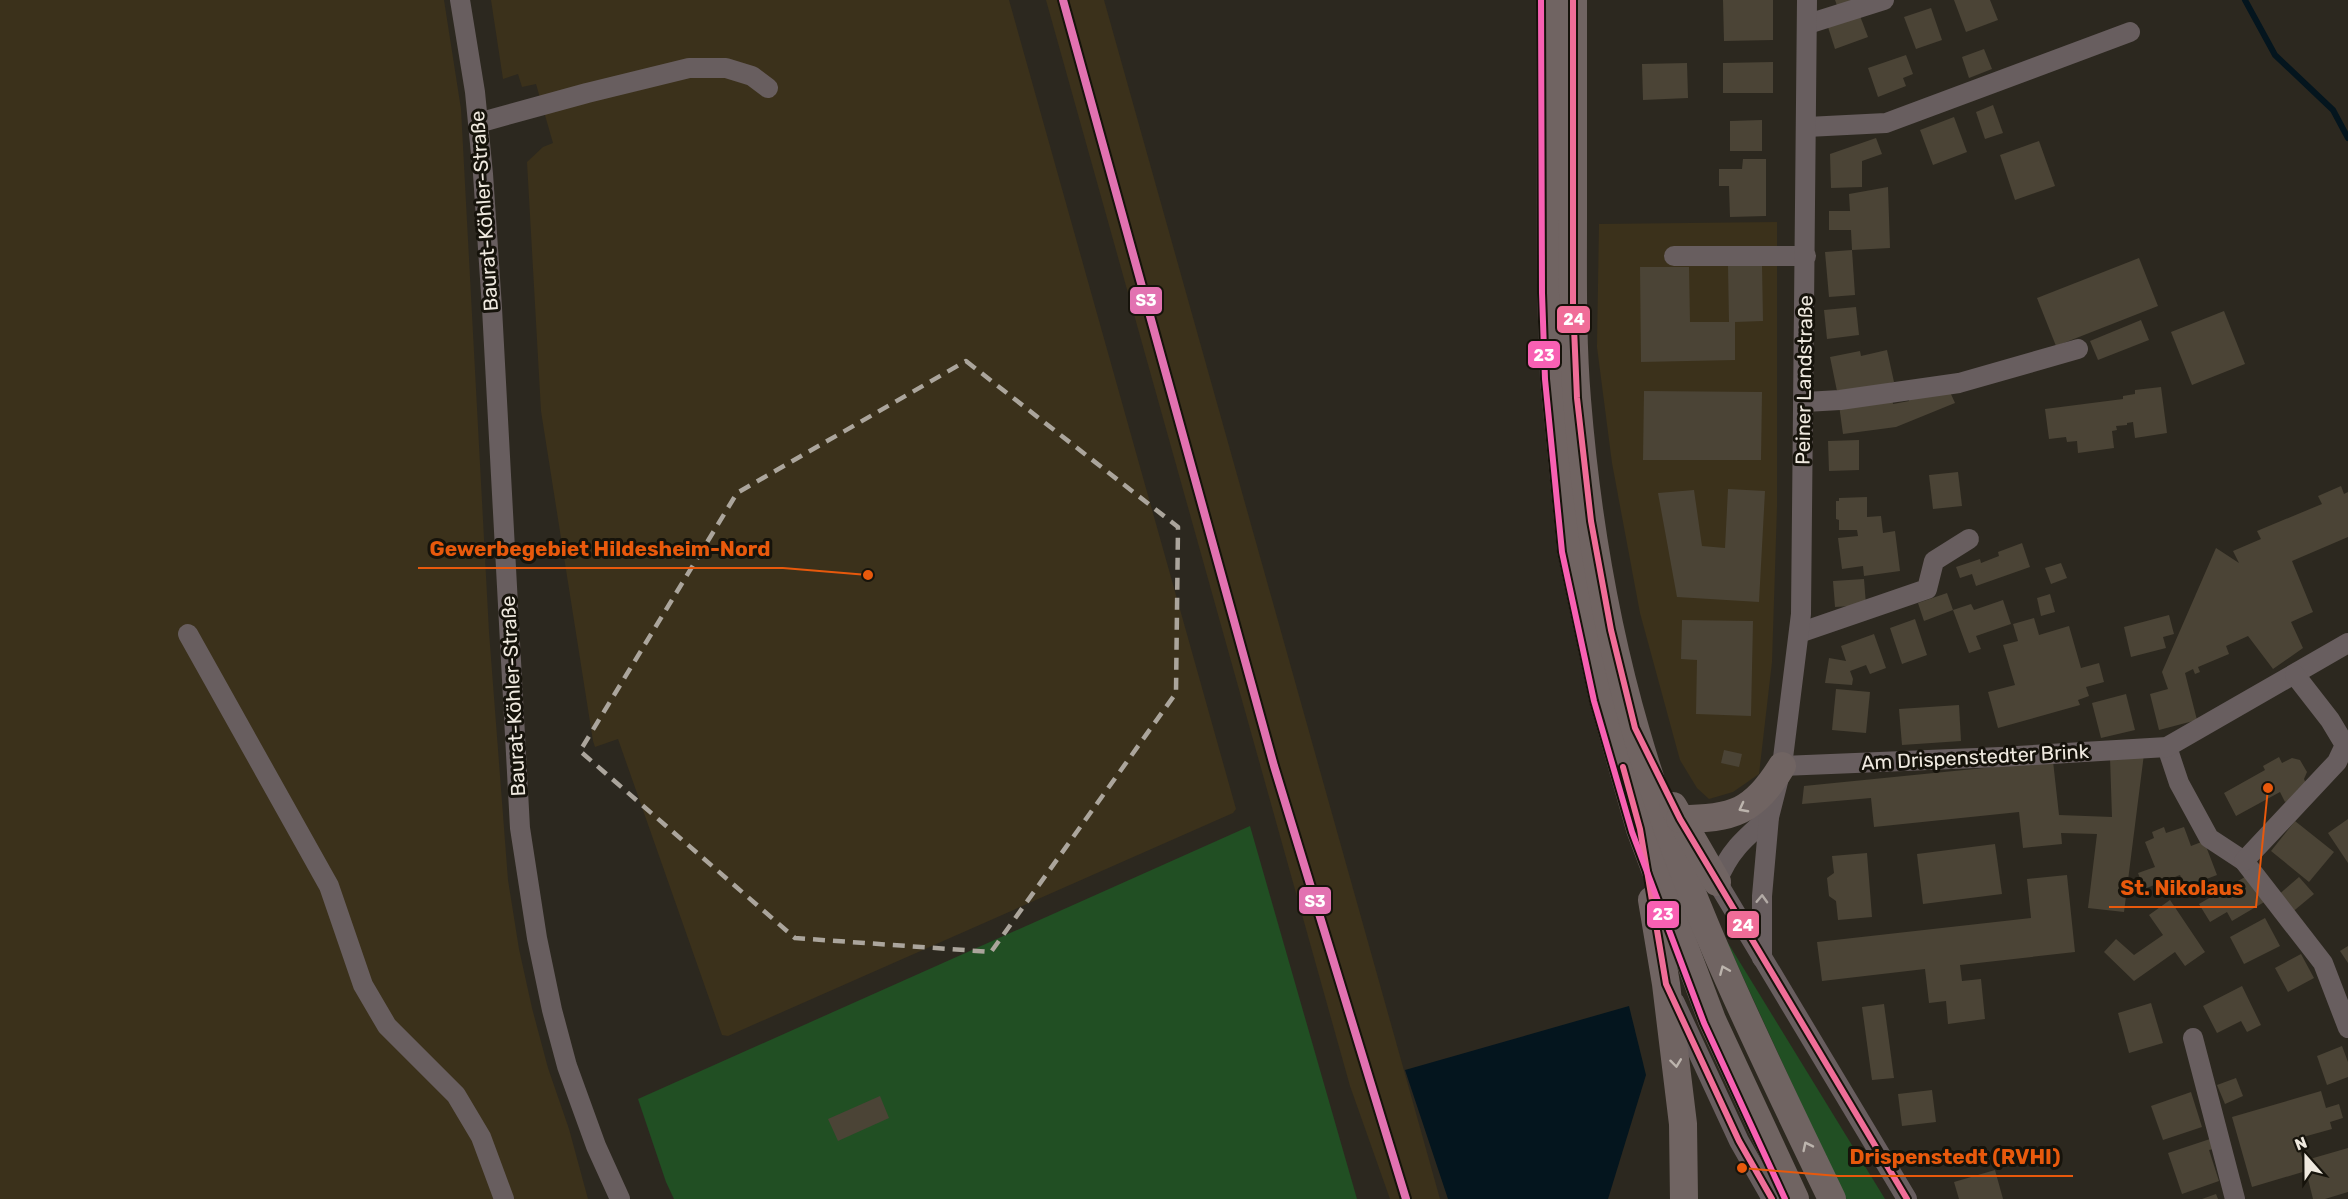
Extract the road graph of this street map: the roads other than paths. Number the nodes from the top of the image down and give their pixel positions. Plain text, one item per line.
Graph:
1 (460, 0) edge
2 (1550, 0) edge
3 (1573, 0) edge
4 (1808, 0) edge
5 (1884, 0) edge
6 (1808, 24) junction
7 (2130, 32) dead end
8 (768, 88) dead end
9 (478, 123) junction
10 (1806, 127) junction
11 (1674, 256) dead end
12 (1806, 256) junction
13 (2078, 349) dead end
14 (1805, 402) junction
15 (1969, 539) dead end
16 (1799, 633) junction
17 (188, 634) dead end
18 (2348, 643) edge
19 (2295, 675) junction
20 (1635, 728) junction
21 (2167, 747) junction
22 (1782, 766) junction
23 (1769, 817) junction
24 (1680, 819) junction
25 (1640, 829) junction
26 (2244, 861) junction
27 (1717, 882) junction
28 (1762, 958) junction
29 (1666, 984) junction
30 (2348, 1028) edge
31 (2193, 1038) dead end
32 (504, 1199) edge
33 (620, 1199) edge
34 (1684, 1199) edge
35 (1772, 1199) edge
36 (1796, 1199) edge
37 (1832, 1199) edge
38 (1907, 1199) edge
39 (2235, 1199) edge

1 - 9 street, Baurat-Köhler-Straße
2 - 25 highway
3 - 20 highway
4 - 6 street, Peiner Landstraße
5 - 6 street
6 - 10 street, Peiner Landstraße
7 - 10 street
8 - 9 street
9 - 33 street, Baurat-Köhler-Straße
10 - 12 street, Peiner Landstraße
11 - 12 street
12 - 14 street, Peiner Landstraße
13 - 14 street
14 - 16 street, Peiner Landstraße
15 - 16 street
16 - 22 street, Peiner Landstraße
17 - 32 street
18 - 19 street, Am Drispenstedter Brink
19 - 21 street, Am Drispenstedter Brink
19 - 26 street
20 - 24 highway
37 -> 20 highway
21 - 22 street, Am Drispenstedter Brink
21 - 26 street
22 - 23 street, Peiner Landstraße
22 -> 24 highway
23 - 27 street
28 -> 23 street, Peiner Landstraße
24 - 27 highway
25 - 29 highway
25 - 36 highway
26 - 30 street
27 - 28 street
28 - 38 street
29 -> 34 highway
29 - 35 street
31 - 39 street

